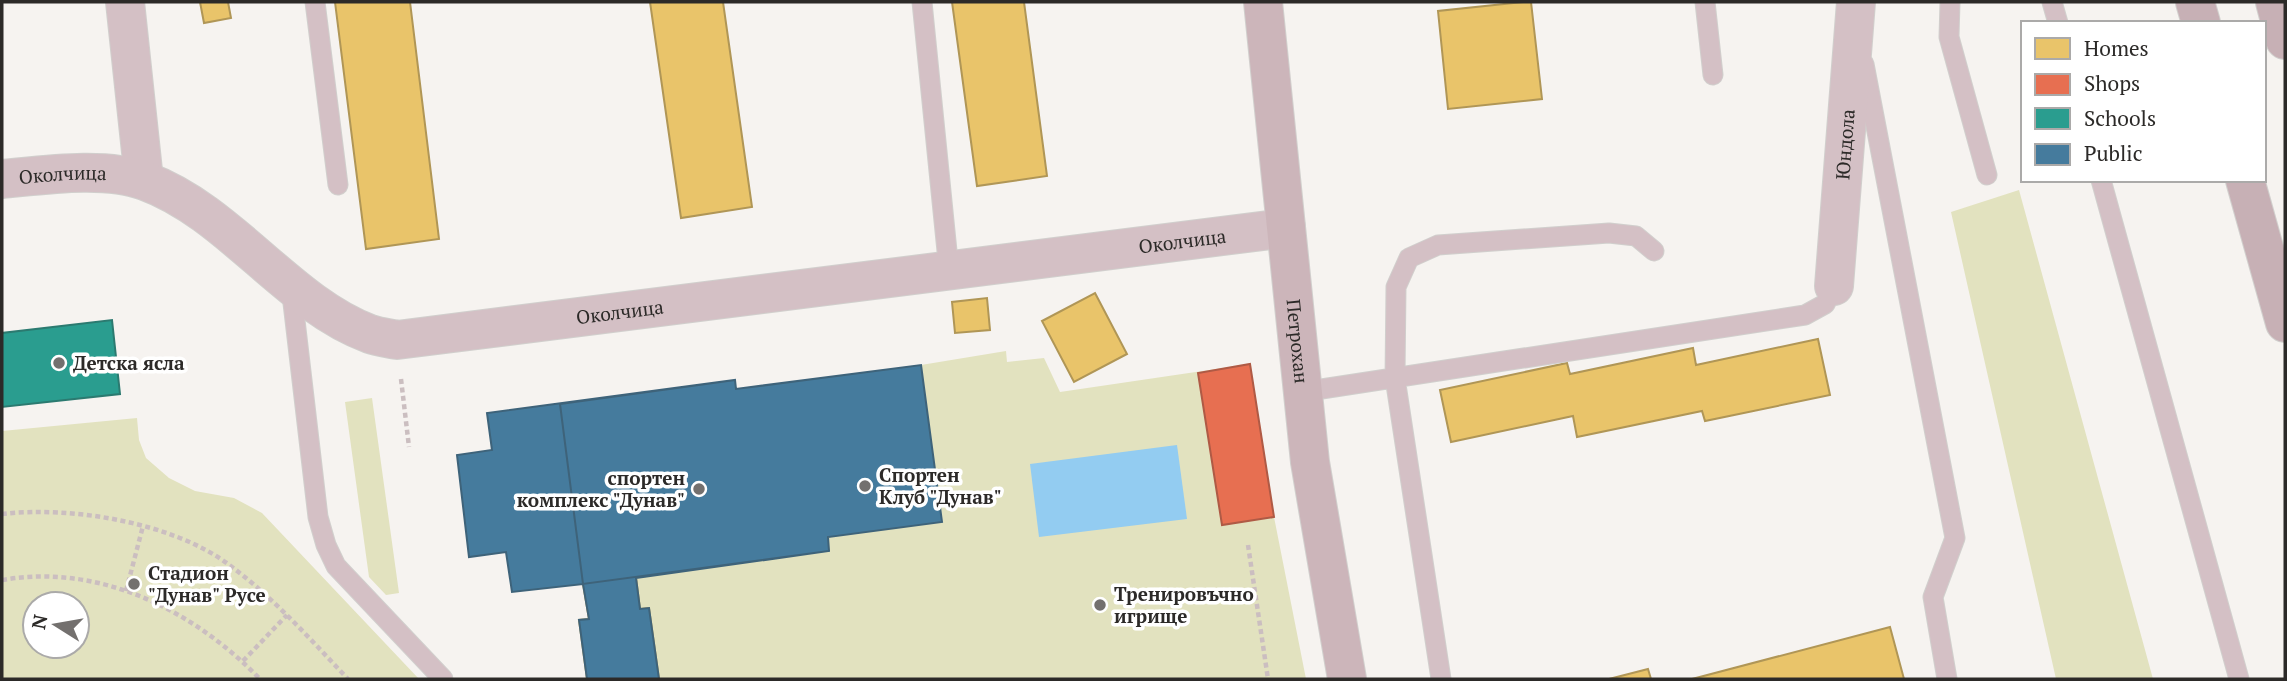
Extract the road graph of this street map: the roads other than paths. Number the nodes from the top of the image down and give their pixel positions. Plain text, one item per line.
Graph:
1 (125, 2) edge
2 (315, 2) edge
3 (922, 2) edge
4 (1263, 2) edge
5 (1705, 2) edge
6 (1950, 2) edge
7 (2052, 2) edge
8 (2195, 2) edge
9 (2274, 2) edge
10 (1855, 9) edge
11 (2057, 21) edge
12 (2200, 21) edge
13 (2285, 40) edge
14 (1713, 75) dead end
15 (1987, 175) dead end
16 (2, 180) edge
17 (144, 180) junction
18 (2102, 182) edge
19 (2246, 182) edge
20 (338, 185) dead end
21 (1286, 228) junction
22 (1654, 251) dead end
23 (949, 271) junction
24 (291, 285) junction
25 (1834, 286) joint
26 (2285, 323) edge
27 (1395, 378) junction
28 (1302, 392) junction
29 (443, 679) edge
30 (1347, 679) edge
31 (1441, 679) edge
32 (1947, 679) edge
33 (2239, 679) edge

1 - 17 street
2 - 20 lane
3 - 23 lane
4 - 21 street, Петрохан
5 - 14 lane
6 - 15 lane
7 - 11 lane
8 - 12 highway
9 - 13 highway
10 - 25 street, Юндола
10 - 32 lane
16 - 17 street, Околчица
17 - 24 street, Околчица
18 - 33 lane
19 - 26 highway
21 - 23 street, Околчица
21 - 28 street, Петрохан
22 - 27 lane
23 - 24 street, Околчица
24 - 29 lane
25 - 27 lane
27 - 28 lane
27 - 31 lane
28 - 30 street, Петрохан

